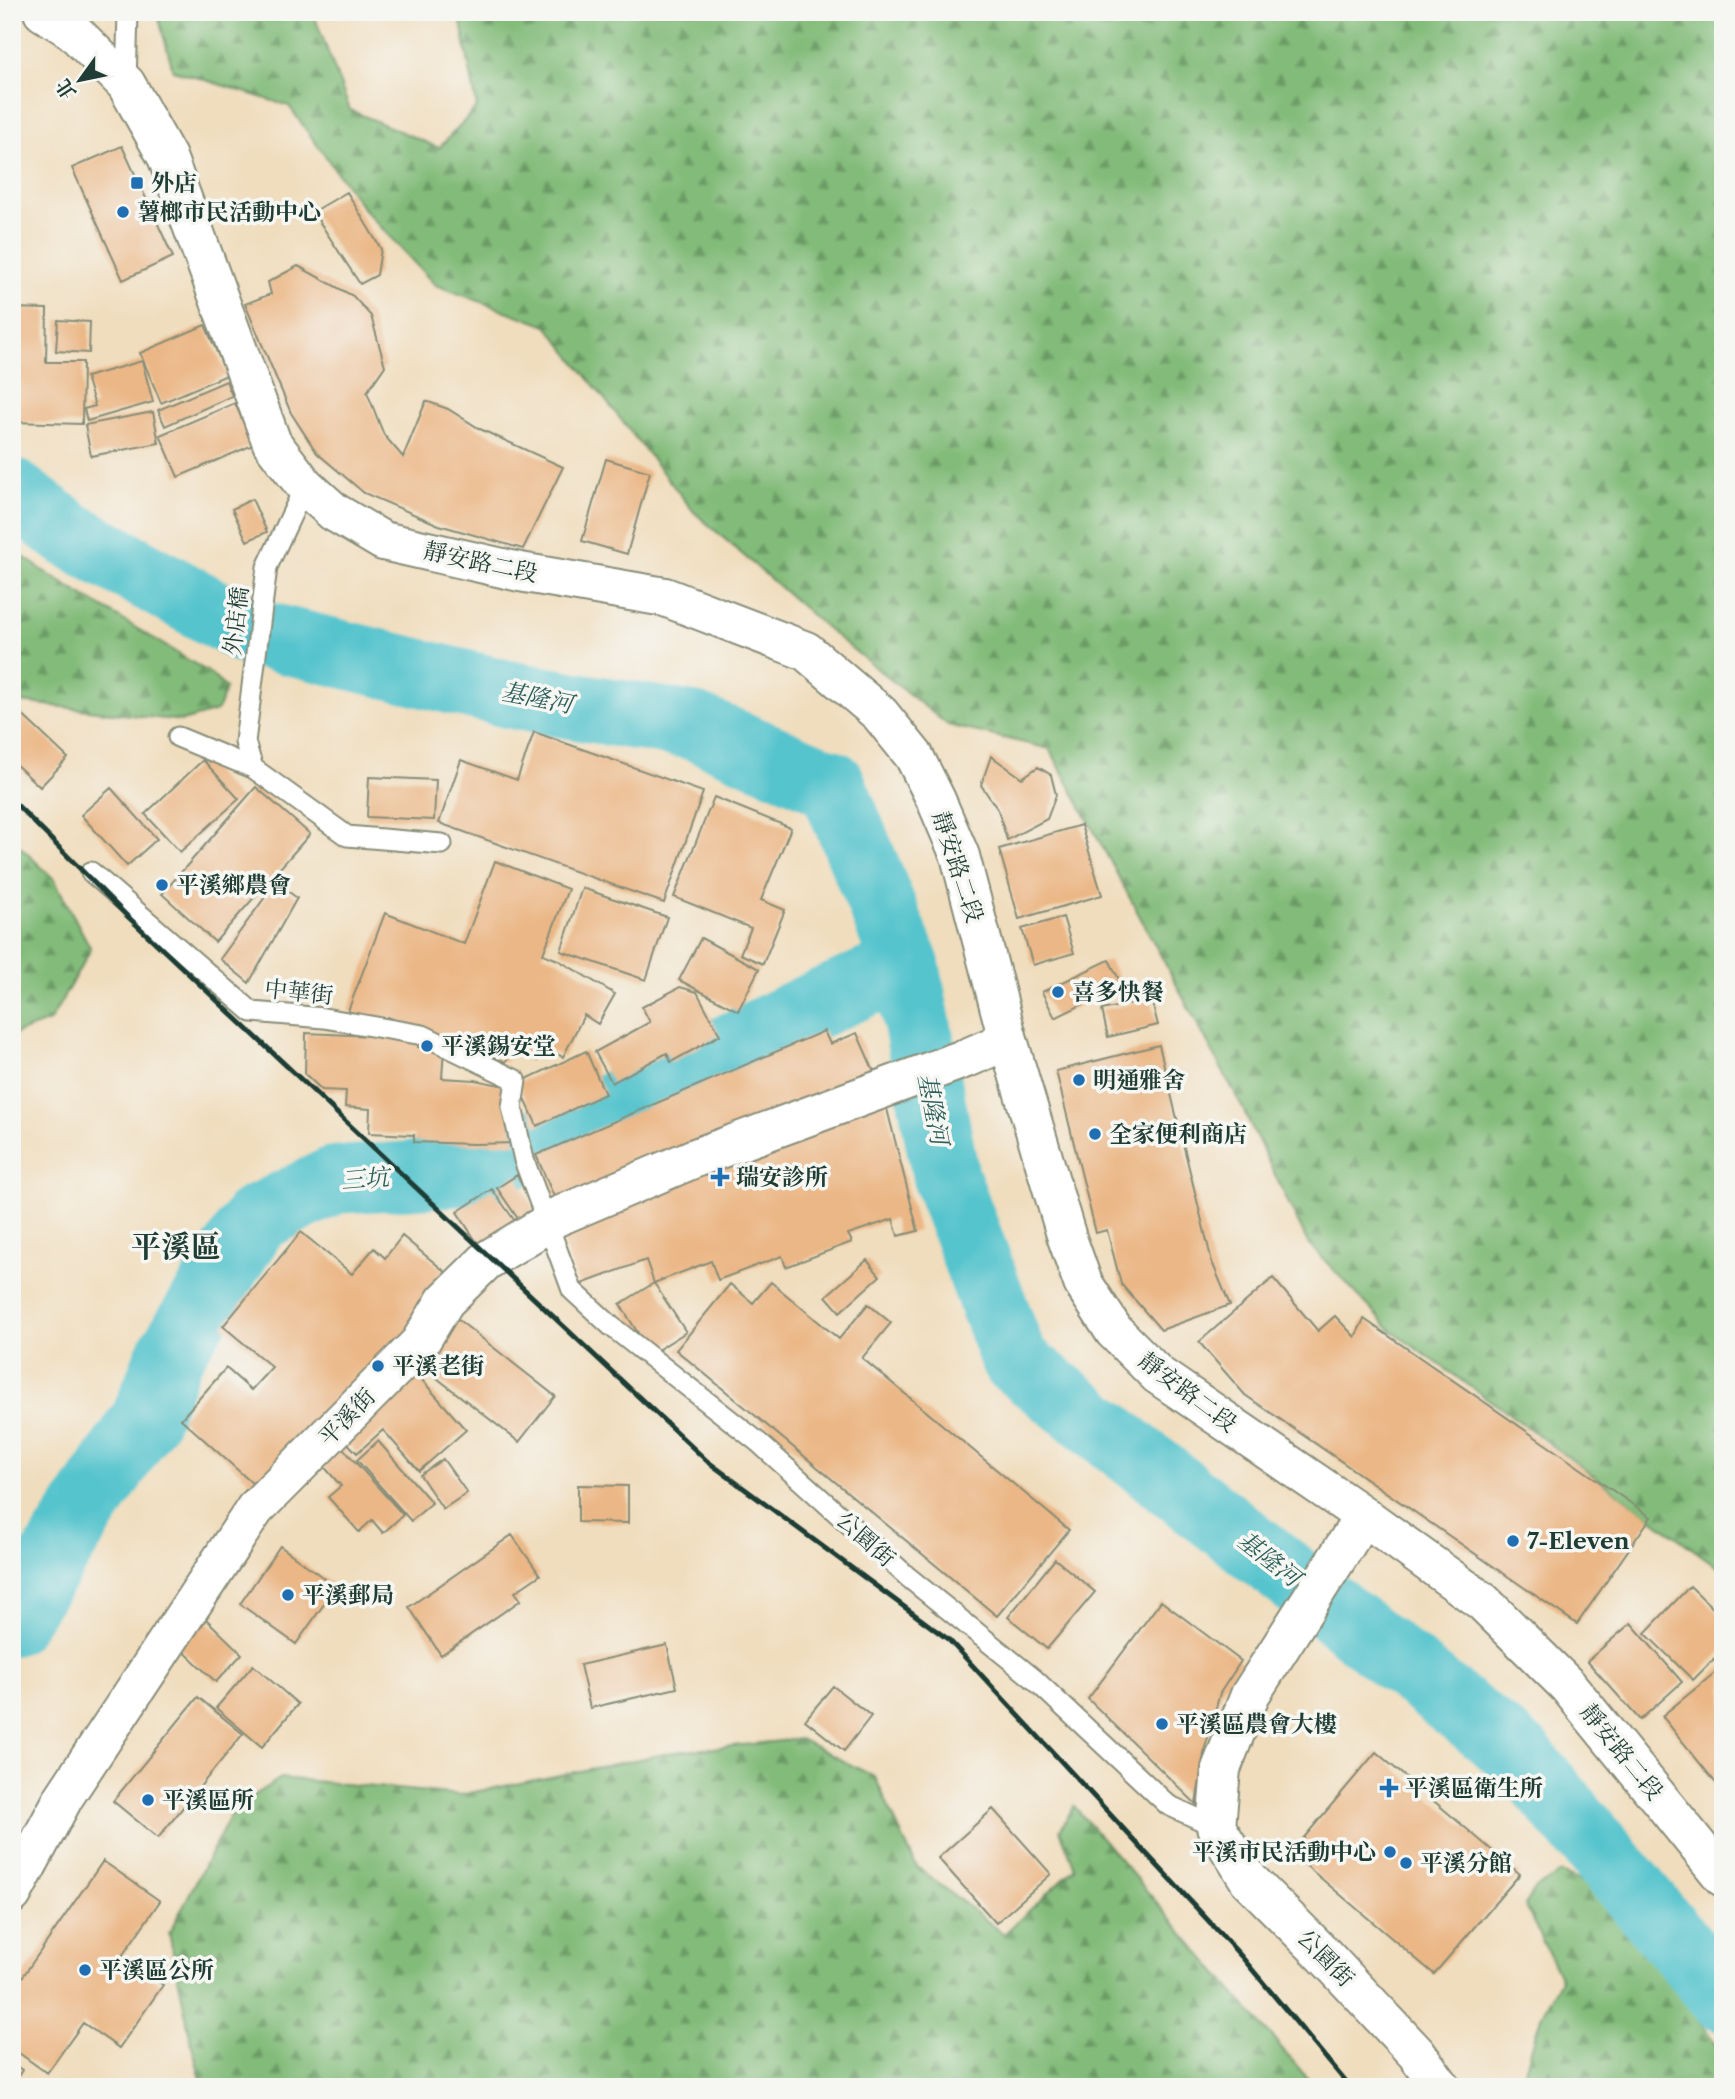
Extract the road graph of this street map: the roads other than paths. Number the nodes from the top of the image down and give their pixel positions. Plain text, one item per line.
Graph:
1 (43, 12) edge
2 (128, 12) edge
3 (126, 84) junction
4 (305, 486) junction
5 (178, 737) dead end
6 (253, 768) junction
7 (442, 844) dead end
8 (91, 872) dead end
9 (1009, 1040) junction
10 (548, 1223) junction
11 (1364, 1516) junction
12 (1216, 1827) junction
13 (1723, 1877) edge
14 (12, 1894) edge
15 (1441, 2087) edge

1 - 3 main road, 靜安路二段
2 - 3 lane
3 - 4 main road, 靜安路二段
4 - 6 lane, 外店橋
4 - 9 main road, 靜安路二段
5 - 6 lane
6 - 7 lane
8 - 10 lane, 中華街
9 - 10 main road, 平溪街
9 - 11 main road, 靜安路二段
10 - 12 lane, 公園街
10 - 14 main road, 平溪街
11 - 12 main road
11 - 13 main road, 靜安路二段
12 - 15 main road, 公園街

